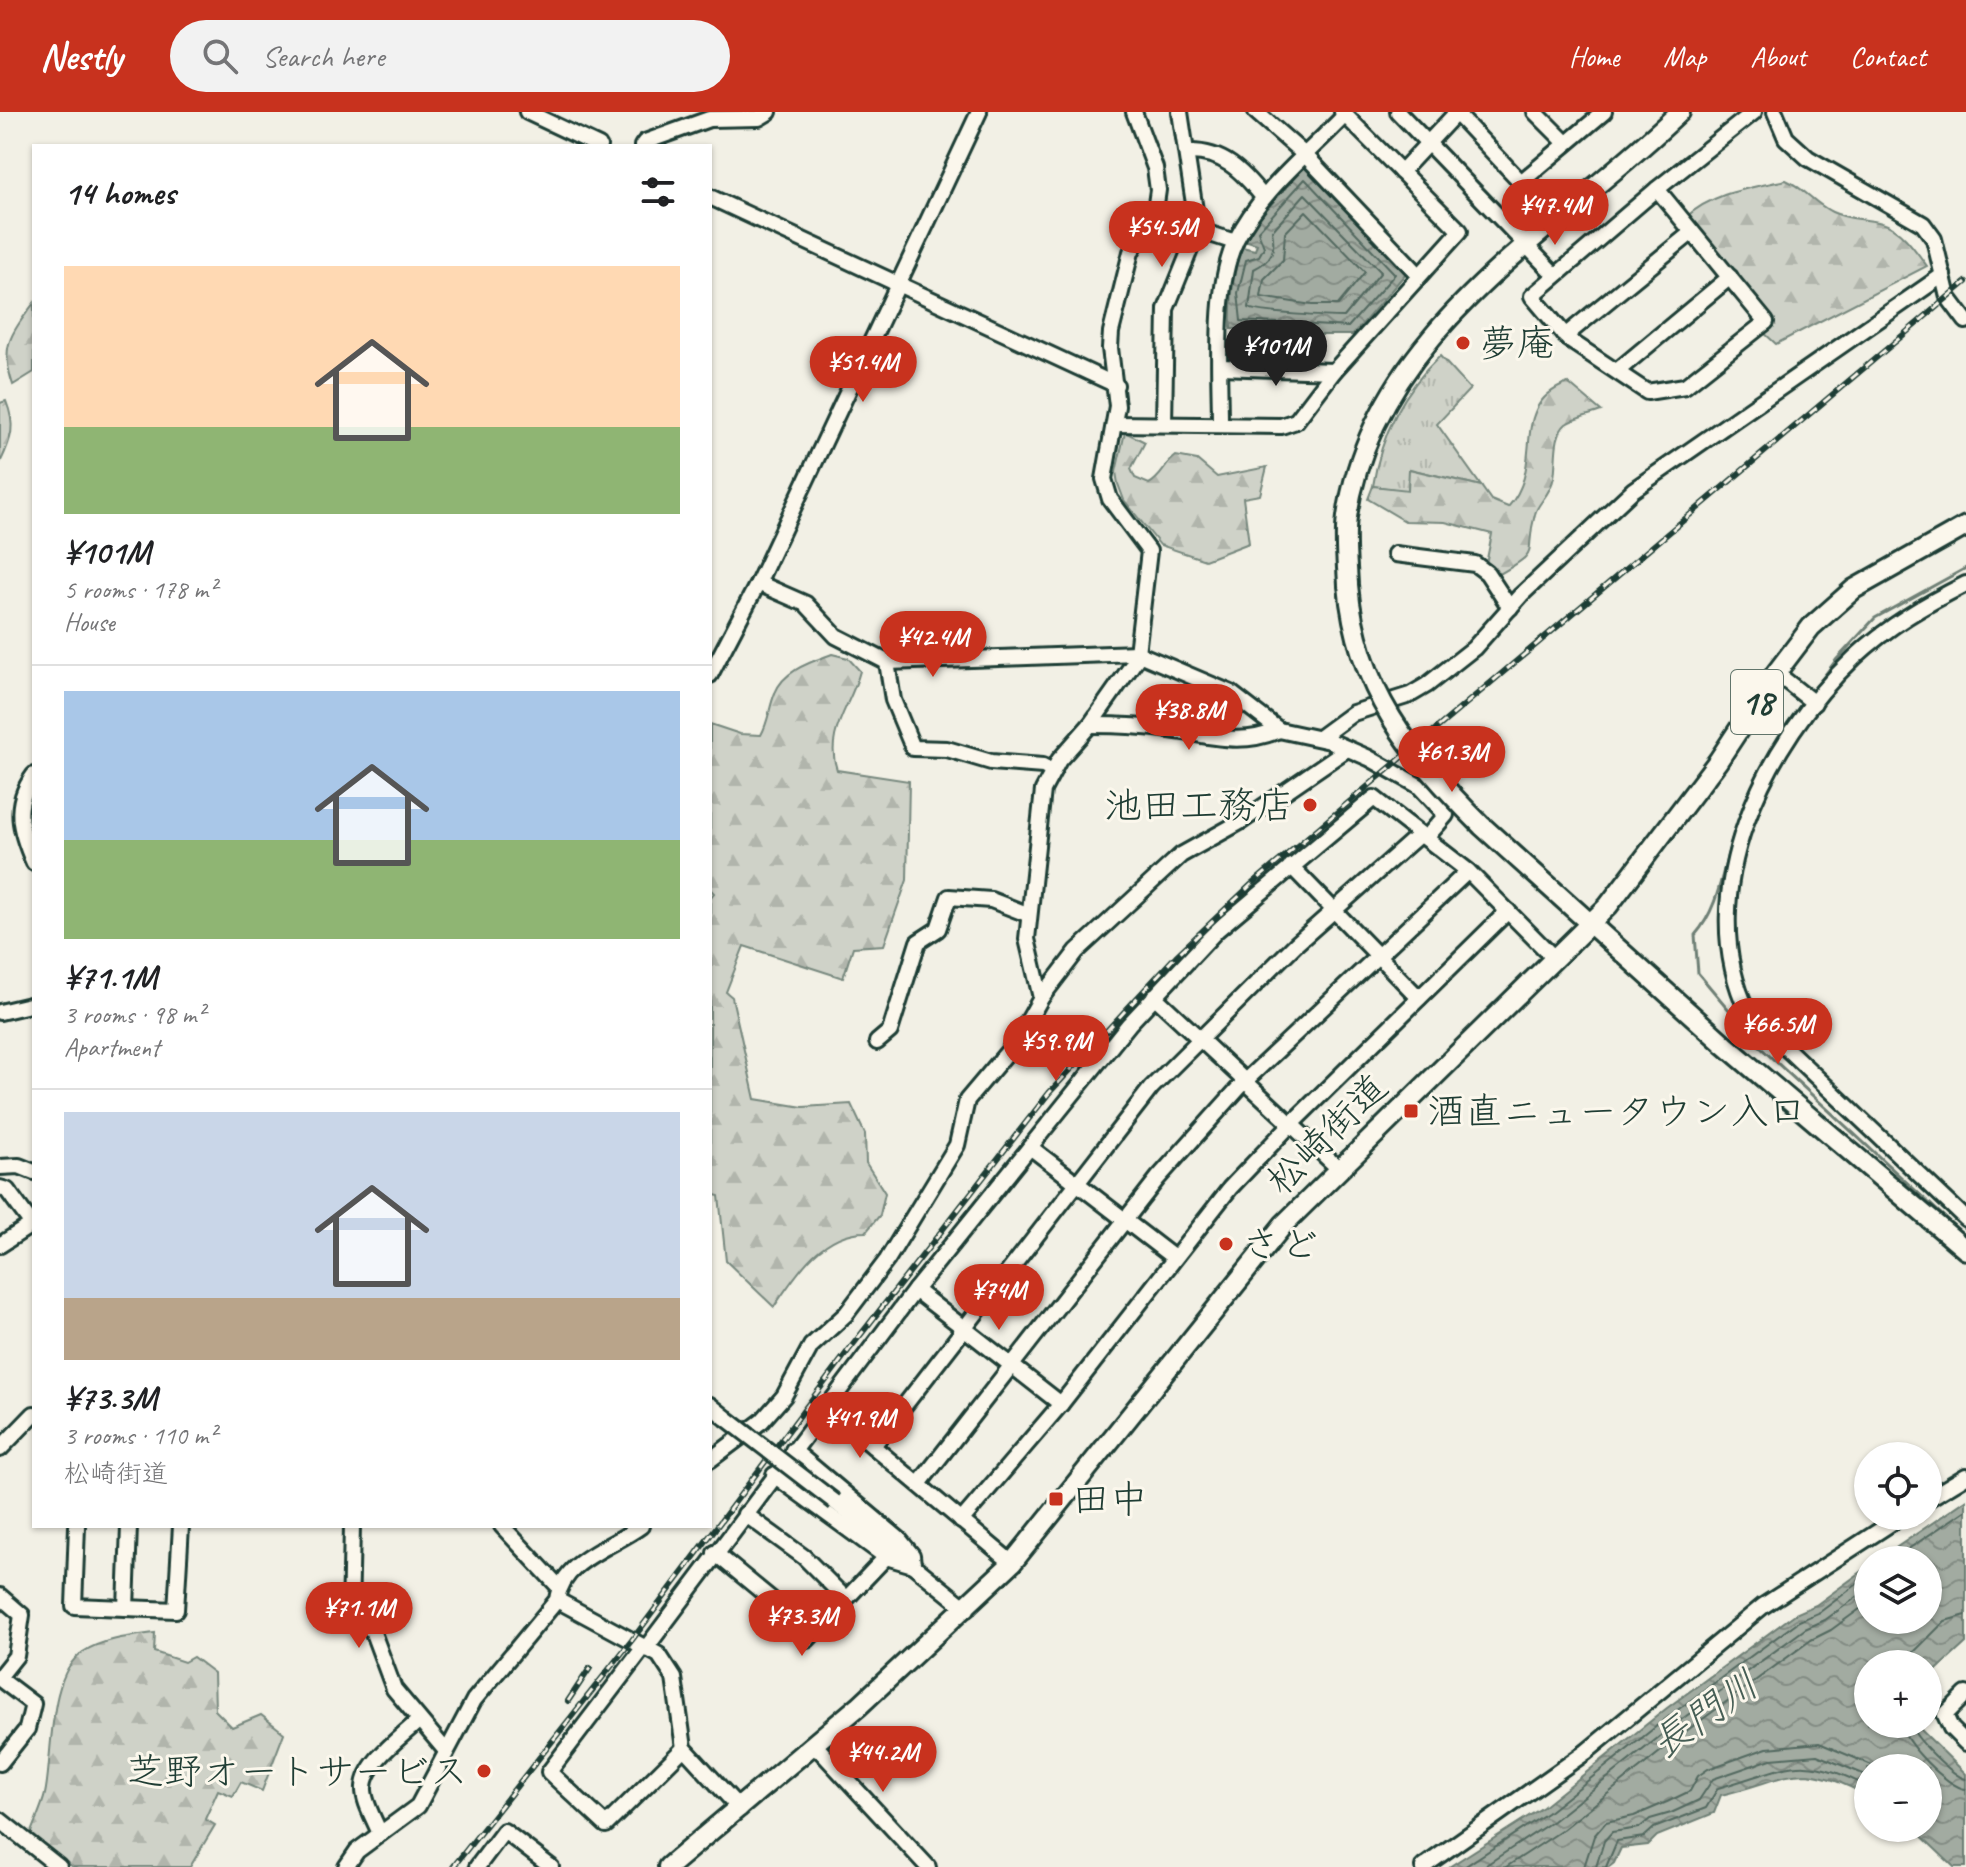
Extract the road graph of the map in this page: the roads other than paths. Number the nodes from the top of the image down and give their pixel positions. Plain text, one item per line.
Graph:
1 (527, 112) edge
2 (769, 112) edge
3 (979, 112) edge
4 (1134, 112) edge
5 (1180, 112) edge
6 (1256, 112) edge
7 (1398, 112) edge
8 (1456, 112) edge
9 (1535, 112) edge
10 (1604, 112) edge
11 (1680, 112) edge
12 (1754, 112) edge
13 (1775, 112) edge
14 (1344, 114) edge
15 (1429, 143) junction
16 (1566, 143) junction
17 (595, 144) edge
18 (644, 144) edge
19 (1188, 152) junction
20 (1306, 156) junction
21 (1401, 172) junction
22 (1657, 189) junction
23 (1263, 197) junction
24 (712, 198) edge
25 (1198, 230) junction
26 (1691, 233) junction
27 (1235, 242) junction
28 (1527, 245) junction
29 (1418, 274) junction
30 (1555, 275) junction
31 (1943, 275) junction
32 (1730, 277) junction
33 (897, 285) junction
34 (1966, 321) edge
35 (1565, 336) junction
36 (1221, 367) junction
37 (1334, 371) junction
38 (1617, 371) junction
39 (1116, 385) junction
40 (1115, 424) junction
41 (1164, 424) junction
42 (1220, 424) junction
43 (1966, 526) edge
44 (1395, 554) dead end
45 (758, 583) junction
46 (1966, 584) edge
47 (1510, 608) junction
48 (1139, 653) junction
49 (887, 662) junction
50 (712, 671) edge
51 (1776, 673) junction
52 (1809, 699) junction
53 (1090, 725) junction
54 (1279, 730) junction
55 (1319, 738) junction
56 (1347, 749) junction
57 (1052, 771) junction
58 (32, 778) edge
59 (1423, 836) junction
60 (32, 858) edge
61 (1291, 866) junction
62 (1468, 871) junction
63 (1335, 909) junction
64 (1508, 911) junction
65 (1027, 914) junction
66 (1589, 924) junction
67 (1377, 953) junction
68 (1554, 958) junction
69 (1154, 996) junction
70 (1041, 998) junction
71 (1419, 998) junction
72 (32, 1004) edge
73 (0, 1012) edge
74 (1199, 1038) junction
75 (877, 1042) dead end
76 (1245, 1081) junction
77 (1291, 1124) junction
78 (1030, 1147) junction
79 (0, 1167) edge
80 (1339, 1169) junction
81 (32, 1171) edge
82 (1076, 1182) junction
83 (0, 1188) edge
84 (1125, 1219) junction
85 (1966, 1219) edge
86 (32, 1222) edge
87 (32, 1224) edge
88 (0, 1245) edge
89 (1966, 1250) edge
90 (1174, 1258) junction
91 (915, 1290) junction
92 (965, 1329) junction
93 (1012, 1366) junction
94 (1061, 1404) junction
95 (825, 1406) junction
96 (712, 1407) edge
97 (32, 1416) edge
98 (3, 1440) edge
99 (873, 1446) junction
100 (793, 1450) junction
101 (712, 1458) edge
102 (774, 1475) junction
103 (1966, 1476) edge
104 (919, 1484) junction
105 (1942, 1491) edge
106 (745, 1514) junction
107 (961, 1521) junction
108 (76, 1528) edge
109 (129, 1528) edge
110 (181, 1528) edge
111 (352, 1528) edge
112 (504, 1528) edge
113 (637, 1528) edge
114 (1880, 1530) edge
115 (715, 1553) junction
116 (886, 1557) junction
117 (1012, 1563) junction
118 (913, 1565) junction
119 (558, 1593) junction
120 (0, 1596) edge
121 (845, 1598) junction
122 (126, 1608) junction
123 (967, 1609) junction
124 (645, 1648) junction
125 (0, 1678) edge
126 (1966, 1694) edge
127 (419, 1720) junction
128 (1966, 1743) edge
129 (814, 1744) junction
130 (684, 1748) junction
131 (446, 1751) junction
132 (0, 1763) edge
133 (740, 1809) junction
134 (0, 1820) edge
135 (380, 1834) junction
136 (59, 1867) edge
137 (346, 1867) edge
138 (477, 1867) edge
139 (551, 1867) edge
140 (668, 1867) edge
141 (928, 1867) edge
142 (1423, 1867) edge

1 - 17 street
2 - 18 street
3 - 33 street
4 - 39 street
5 - 19 street
6 - 20 street
7 - 15 street
8 - 15 street
8 - 16 street
9 - 16 street
10 - 16 street
11 - 28 main road
12 - 22 street
13 - 31 street
14 - 20 street
14 - 21 street
15 - 21 street
15 - 28 street
19 - 23 street
19 - 25 street
20 - 23 street
20 - 29 street
21 - 29 street
22 - 26 street
22 - 30 street
23 - 27 street
24 - 33 street
25 - 27 street
25 - 41 street
26 - 32 street
26 - 35 street
27 - 36 street
28 - 30 street
28 - 66 main road, bridge
29 - 37 street
30 - 35 street
31 - 34 street
31 - 47 street
32 - 38 street
32 - 38 street
33 - 39 street
33 - 45 street
35 - 38 street
36 - 37 street
36 - 42 street
37 - 42 street
39 - 40 street
40 - 41 street
40 - 48 street
41 - 42 street
43 - 51 main road, 松崎街道 / 18
44 - 47 street
45 - 49 street
45 - 50 street
46 - 52 street
47 - 55 street
48 - 49 street
48 - 53 street
48 - 54 street
49 - 57 street
51 - 52 street
51 - 66 main road, 松崎街道 / 18
52 - 85 street
53 - 54 street
53 - 57 street
54 - 55 street
55 - 56 street
56 - 59 street
56 - 70 street
57 - 65 street
58 - 60 street
59 - 61 street
59 - 62 street
59 - 63 street
61 - 63 street
61 - 69 street
62 - 64 street
62 - 67 street
63 - 67 street
63 - 74 street
64 - 68 street
64 - 71 street
65 - 70 street
65 - 75 street
66 - 68 main road, 松崎街道 / 18
66 - 89 main road
67 - 71 street
67 - 76 street
68 - 80 main road, 松崎街道 / 18
69 - 74 street
69 - 78 street
70 - 101 street
71 - 77 street
72 - 73 street
74 - 76 street
74 - 82 street
76 - 77 street
76 - 84 street
77 - 80 street
77 - 90 street
78 - 82 street
78 - 91 street
79 - 81 street
80 - 117 main road, 松崎街道 / 18
82 - 84 street
82 - 92 street
83 - 86 street
84 - 90 street
84 - 93 street
87 - 88 street
90 - 94 street
91 - 92 street
91 - 95 street
92 - 93 street
92 - 99 street
93 - 94 street
93 - 104 street
94 - 107 street
95 - 99 street
95 - 100 street
96 - 118 street, bridge
97 - 98 street
99 - 104 street
100 - 102 street
100 - 118 street
102 - 106 street
102 - 116 street
103 - 105 street
104 - 107 street
106 - 115 street
106 - 121 street
107 - 117 street
108 - 122 street
109 - 122 street
110 - 122 street
111 - 127 street
112 - 119 street
113 - 119 street
114 - 142 street
115 - 121 street
115 - 124 street
116 - 118 street
116 - 121 street
117 - 123 main road, 松崎街道 / 18
118 - 123 street
119 - 124 street
119 - 131 street
120 - 125 street
123 - 129 main road, 松崎街道 / 18
124 - 130 street
124 - 130 street
125 - 132 street
126 - 128 street
127 - 131 street
127 - 135 street
129 - 133 main road, 松崎街道 / 18
129 - 141 street
130 - 133 street
131 - 135 street
133 - 140 main road, 松崎街道 / 18
134 - 136 street
135 - 137 street
138 - 139 street

